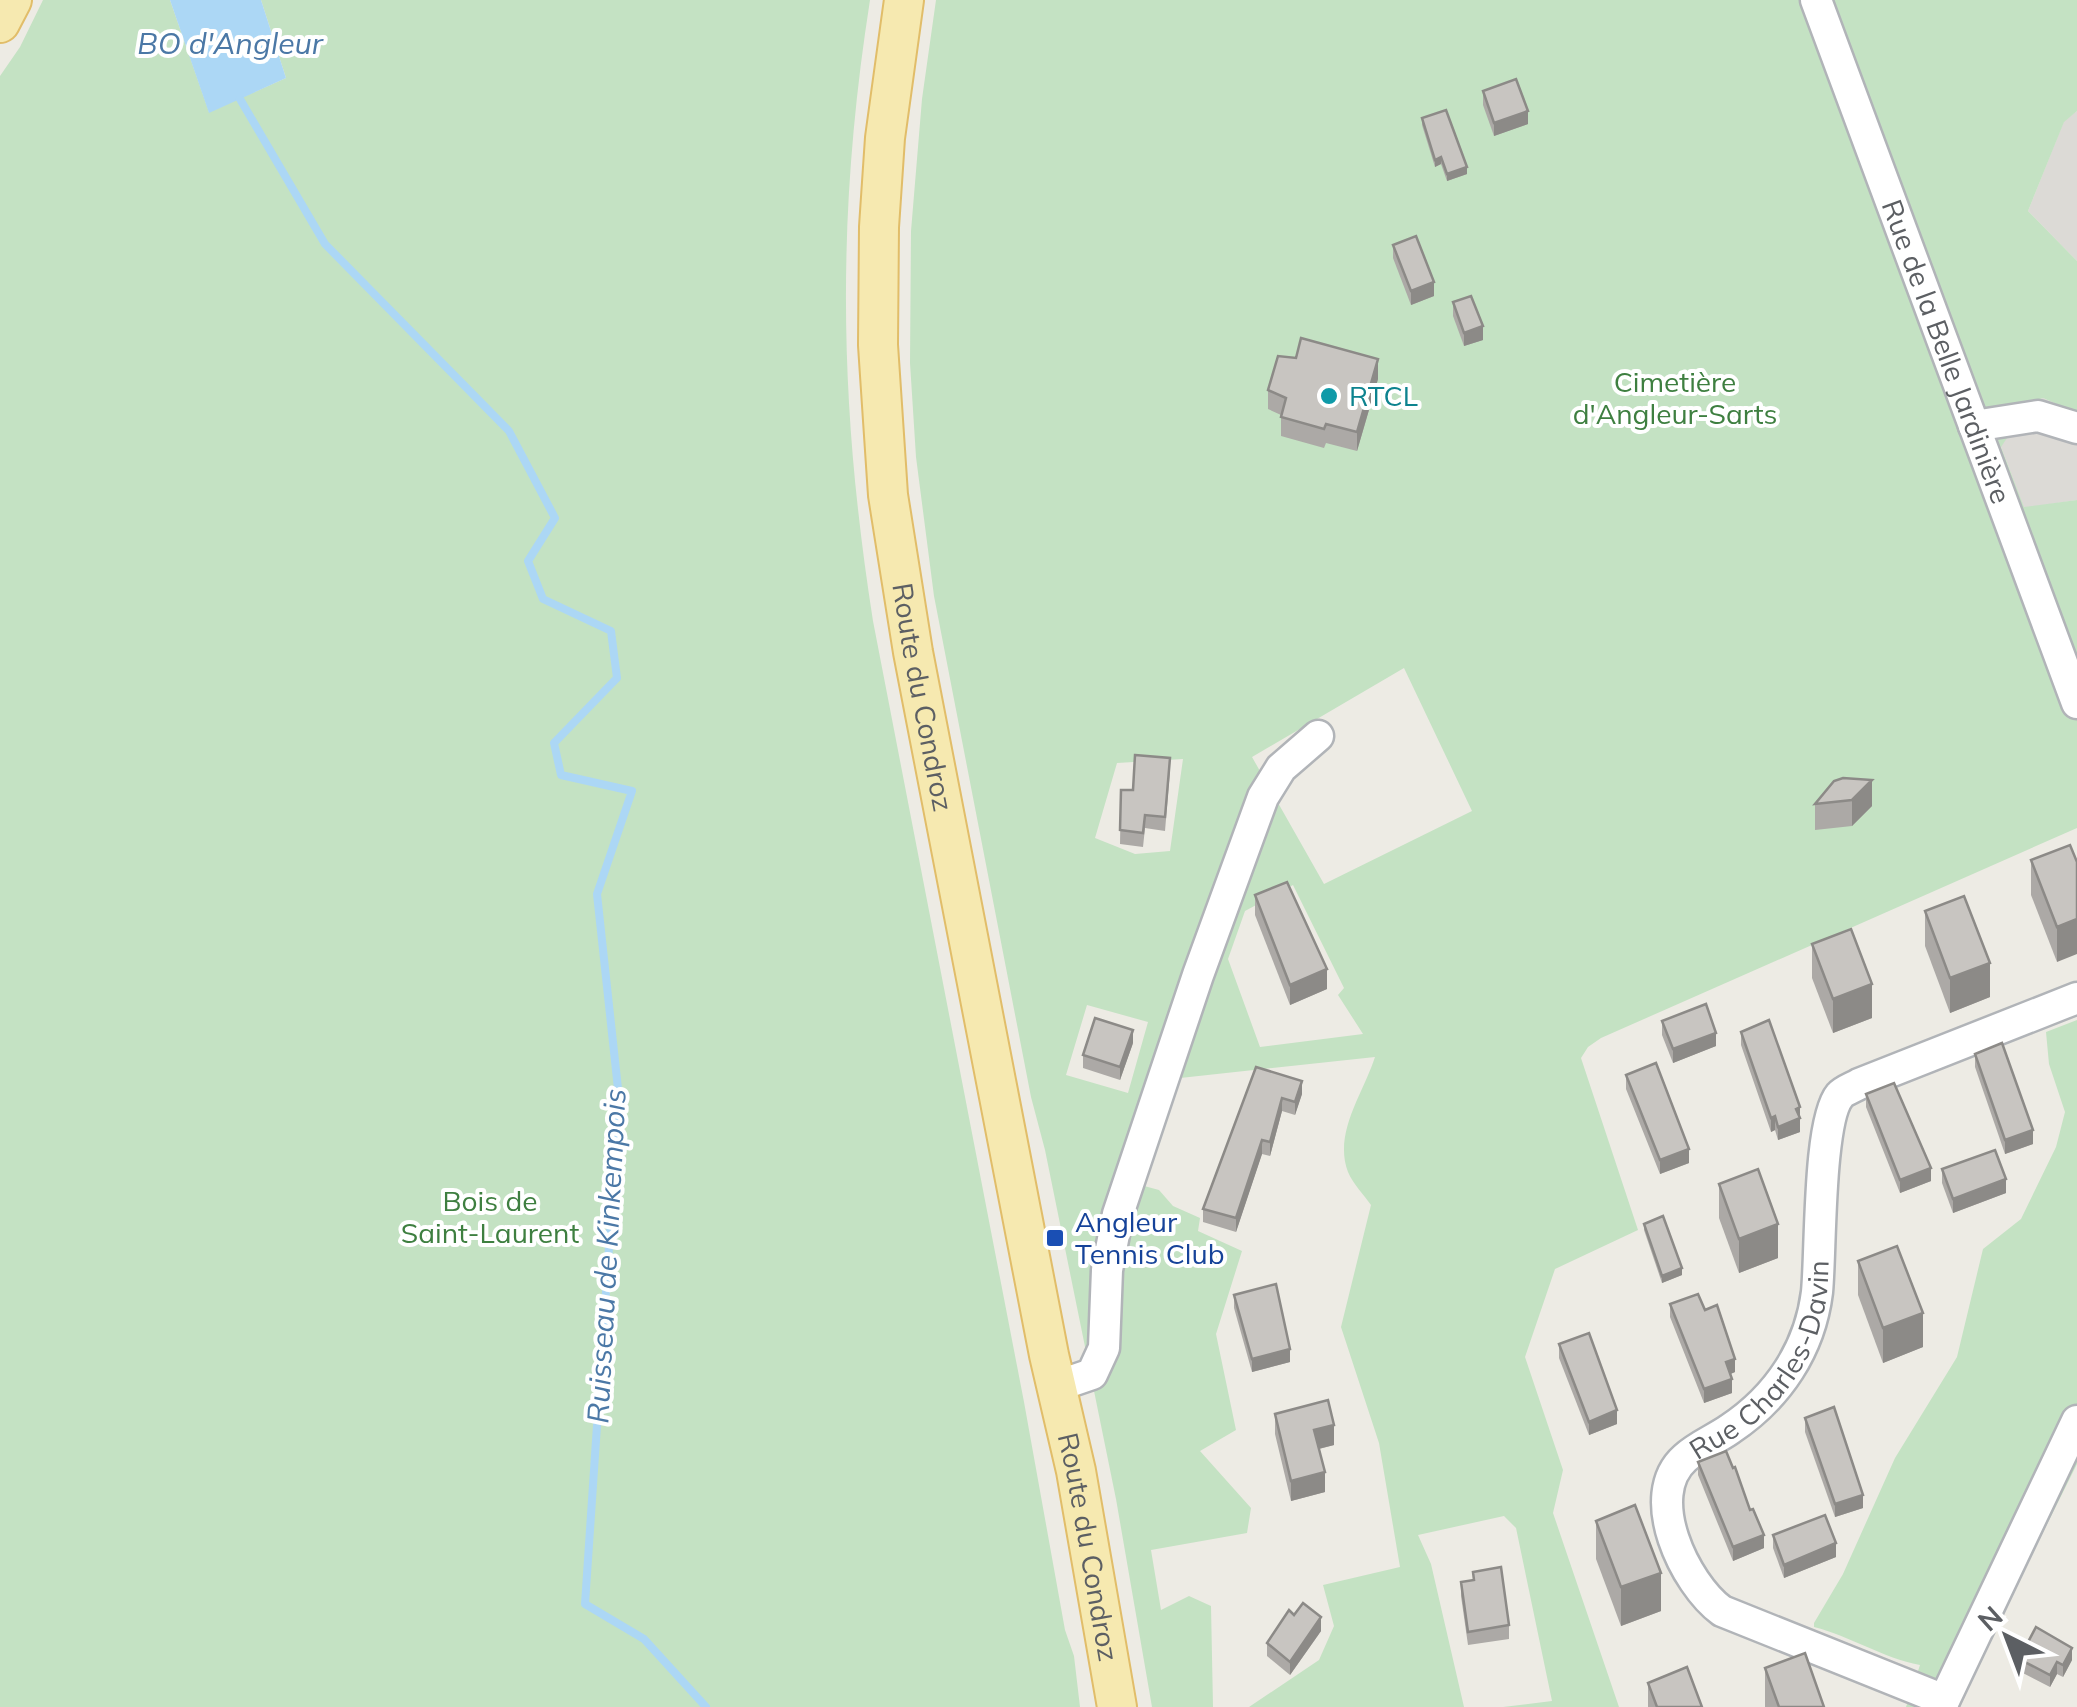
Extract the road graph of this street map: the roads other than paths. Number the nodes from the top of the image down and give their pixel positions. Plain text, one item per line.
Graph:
1 (12, 0) edge
2 (904, 0) edge
3 (1816, 0) edge
4 (0, 23) edge
5 (1974, 426) junction
6 (2077, 428) edge
7 (2077, 702) edge
8 (1318, 736) dead end
9 (2077, 998) edge
10 (1057, 1386) junction
11 (2077, 1421) edge
12 (1942, 1704) edge
13 (1117, 1707) edge

1 - 4 main road
2 - 10 main road, Route du Condroz
3 - 5 street, Rue de la Belle Jardinière
5 - 6 street
5 - 7 street, Rue de la Belle Jardinière
8 - 10 street
9 - 12 street, Rue Charles-Davin
10 - 13 main road, Route du Condroz
11 - 12 street

